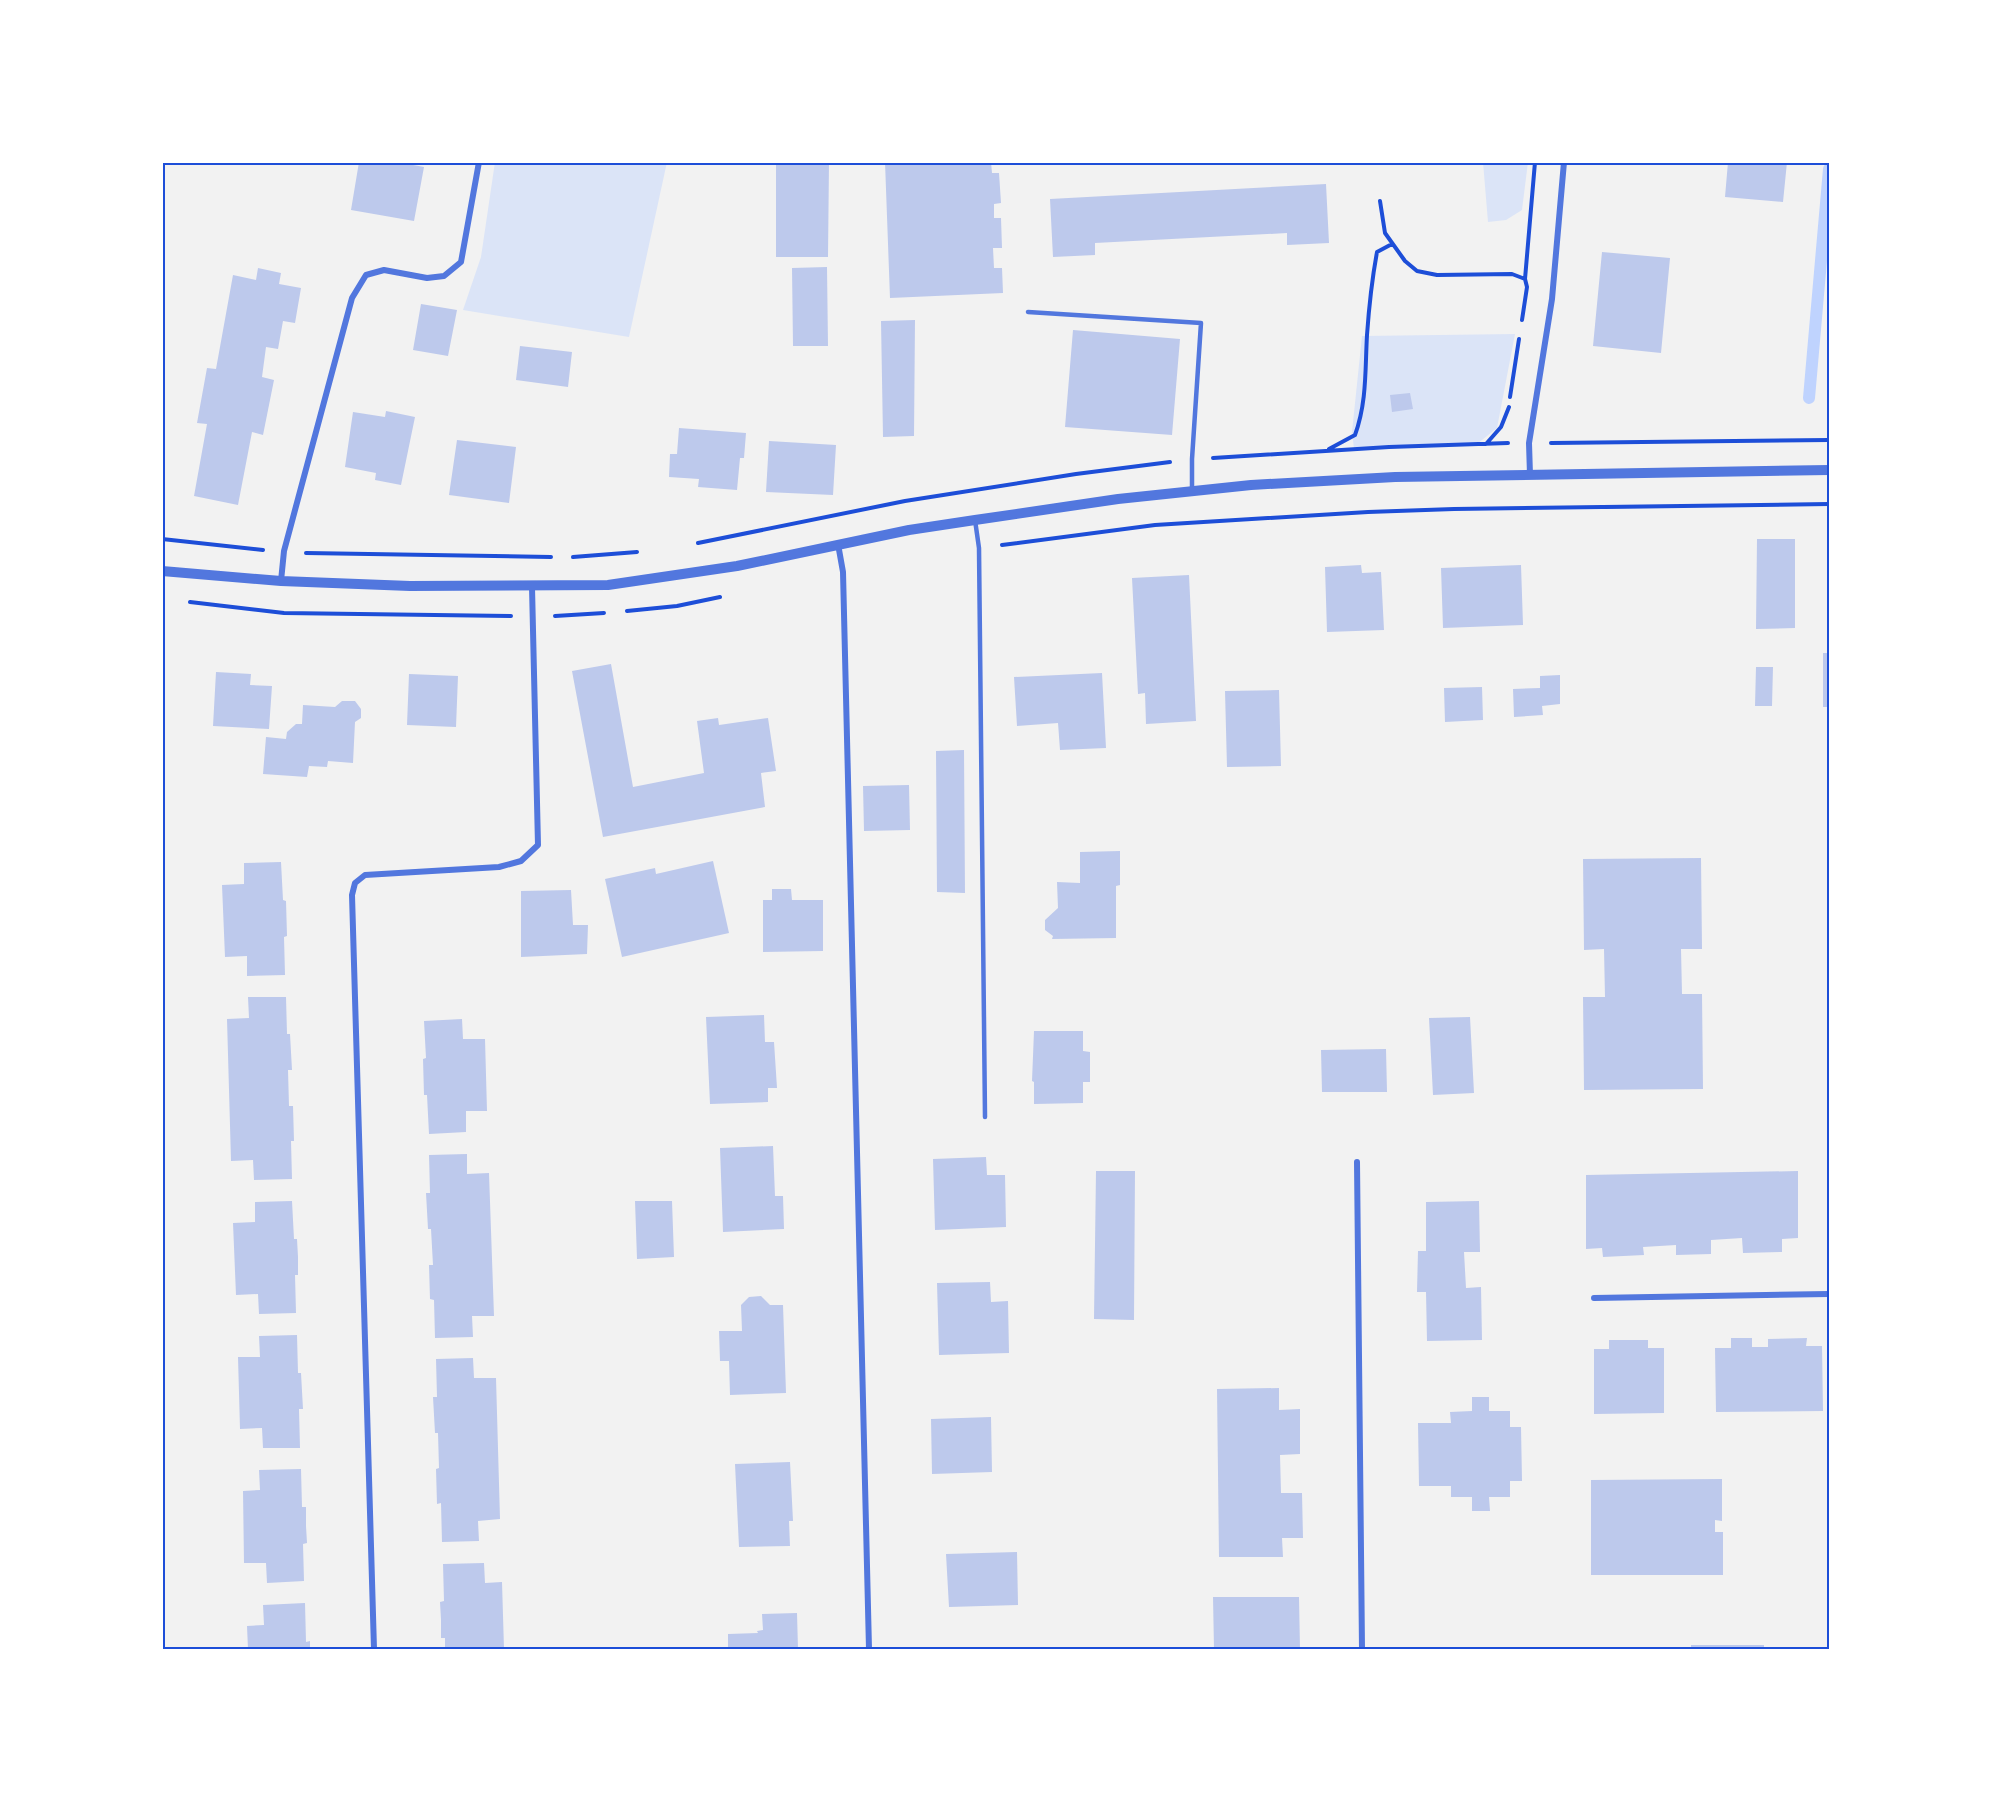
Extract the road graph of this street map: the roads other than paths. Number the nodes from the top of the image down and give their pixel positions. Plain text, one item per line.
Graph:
1 (479, 162) edge
2 (1564, 162) edge
3 (1028, 312) dead end
4 (1829, 470) edge
5 (1530, 475) junction
6 (1192, 491) junction
7 (975, 520) junction
8 (838, 544) junction
9 (162, 571) edge
10 (281, 581) junction
11 (531, 587) junction
12 (985, 1117) dead end
13 (1357, 1162) dead end
14 (1829, 1294) edge
15 (1594, 1298) dead end
16 (374, 1649) edge
17 (869, 1649) edge
18 (1362, 1649) edge

1 - 10 street
2 - 5 street
3 - 6 lane
4 - 5 street
5 - 6 street
6 - 7 street
7 - 8 street
7 - 12 lane
8 - 11 street
8 - 17 street
9 - 10 street
10 - 11 street
11 - 16 street
13 - 18 street
14 - 15 street

